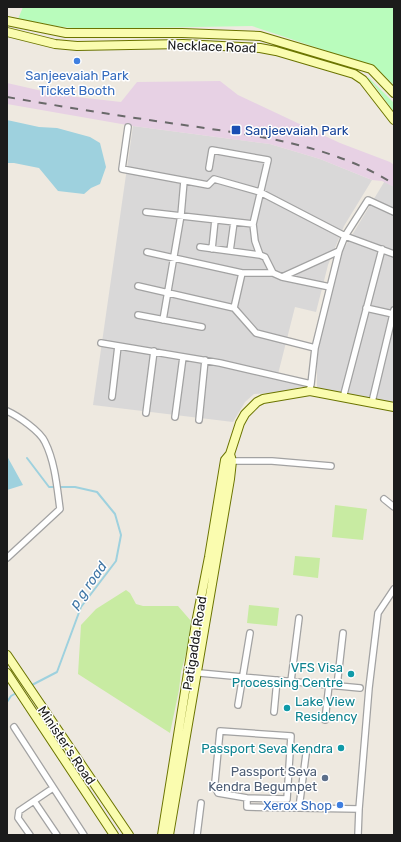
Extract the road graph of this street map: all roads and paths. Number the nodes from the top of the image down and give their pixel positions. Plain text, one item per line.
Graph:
1 (7, 22) edge
2 (7, 32) edge
3 (66, 33) junction
4 (260, 36) junction
5 (63, 45) junction
6 (260, 48) junction
7 (371, 69) junction
8 (363, 80) junction
9 (394, 93) edge
10 (394, 120) edge
11 (128, 127) dead end
12 (210, 168) dead end
13 (184, 181) junction
14 (260, 192) junction
15 (146, 212) dead end
16 (394, 212) edge
17 (182, 215) junction
18 (215, 220) junction
19 (234, 222) junction
20 (252, 224) junction
21 (345, 236) junction
22 (200, 247) dead end
23 (212, 249) junction
24 (382, 249) junction
25 (230, 251) junction
26 (339, 251) junction
27 (147, 252) dead end
28 (394, 254) edge
29 (260, 255) junction
30 (174, 258) junction
31 (242, 273) junction
32 (273, 273) junction
33 (282, 277) junction
34 (138, 286) dead end
35 (330, 287) junction
36 (167, 293) junction
37 (234, 308) junction
38 (366, 308) junction
39 (393, 312) edge
40 (138, 315) dead end
41 (163, 320) junction
42 (202, 327) dead end
43 (100, 343) dead end
44 (118, 346) junction
45 (314, 348) junction
46 (154, 351) junction
47 (183, 357) junction
48 (205, 360) junction
49 (310, 388) junction
50 (112, 397) dead end
51 (343, 398) junction
52 (372, 402) junction
53 (394, 407) edge
54 (7, 411) edge
55 (146, 414) dead end
56 (175, 416) dead end
57 (199, 420) dead end
58 (231, 457) junction
59 (331, 466) dead end
60 (384, 499) dead end
61 (394, 507) edge
62 (7, 558) edge
63 (394, 589) edge
64 (299, 618) dead end
65 (250, 633) dead end
66 (343, 633) dead end
67 (7, 655) edge
68 (193, 672) junction
69 (7, 673) edge
70 (243, 677) junction
71 (277, 680) junction
72 (291, 682) junction
73 (329, 685) junction
74 (337, 686) junction
75 (360, 688) dead end
76 (238, 705) dead end
77 (274, 712) dead end
78 (325, 720) dead end
79 (14, 727) dead end
80 (306, 754) dead end
81 (53, 788) junction
82 (247, 798) junction
83 (255, 798) junction
84 (34, 801) junction
85 (201, 803) dead end
86 (254, 807) junction
87 (299, 808) junction
88 (359, 809) junction
89 (30, 835) edge
90 (57, 835) edge
91 (84, 835) edge
92 (114, 835) edge
93 (128, 835) edge
94 (162, 835) edge
95 (169, 835) edge
96 (198, 835) edge
97 (358, 835) edge

1 - 3 main road, Necklace Road
2 - 5 main road, Necklace Road
3 - 4 main road, Necklace Road
3 - 5 main road
4 - 6 main road
4 - 7 main road, Necklace Road
5 - 6 main road, Necklace Road
6 - 8 main road, Necklace Road
7 - 8 main road
7 - 9 main road, Necklace Road
8 - 10 main road, Necklace Road
11 - 13 street
12 - 14 street
13 - 14 street
13 - 17 street
14 - 20 street
14 - 21 street
15 - 17 street
16 - 21 street
17 - 18 street
17 - 30 street
18 - 19 street
18 - 23 street
19 - 20 street
19 - 25 street
20 - 29 street
21 - 24 street
21 - 26 street
22 - 23 street
23 - 25 street
24 - 28 street
24 - 38 street
25 - 29 street
26 - 33 street
26 - 35 street
27 - 30 street
29 - 32 street
30 - 31 street
30 - 36 street
31 - 32 street
31 - 37 street
32 - 33 street
33 - 35 street
34 - 36 street
35 - 45 street
36 - 37 street
36 - 41 street
37 - 45 street
38 - 39 street
38 - 51 street
39 - 52 street
40 - 41 street
41 - 42 street
43 - 44 street
44 - 46 street
44 - 50 street
45 - 49 street
46 - 47 street
46 - 55 street
47 - 48 street
47 - 56 street
48 - 49 street
48 - 57 street
49 - 51 main road
49 - 58 main road, Patigadda Road
51 - 52 main road
52 - 53 main road
54 - 62 street
58 - 59 street
58 - 68 main road, Patigadda Road
60 - 61 street
63 - 88 street
64 - 72 street
65 - 70 street
66 - 74 street
67 - 93 main road, Minister's Road
68 - 70 street
68 - 94 main road, Patigadda Road
68 - 95 main road, Patigadda Road
69 - 92 main road, Minister's Road
70 - 71 street
70 - 76 street
71 - 72 street
71 - 77 street
72 - 73 street
73 - 74 street
73 - 78 street
74 - 75 street
79 - 81 street
80 - 87 street
81 - 84 street
81 - 91 street
82 - 83 street
82 - 83 street
82 - 86 street
83 - 86 street
84 - 89 street
84 - 90 street
85 - 96 street
86 - 87 street
87 - 88 street
88 - 97 street

